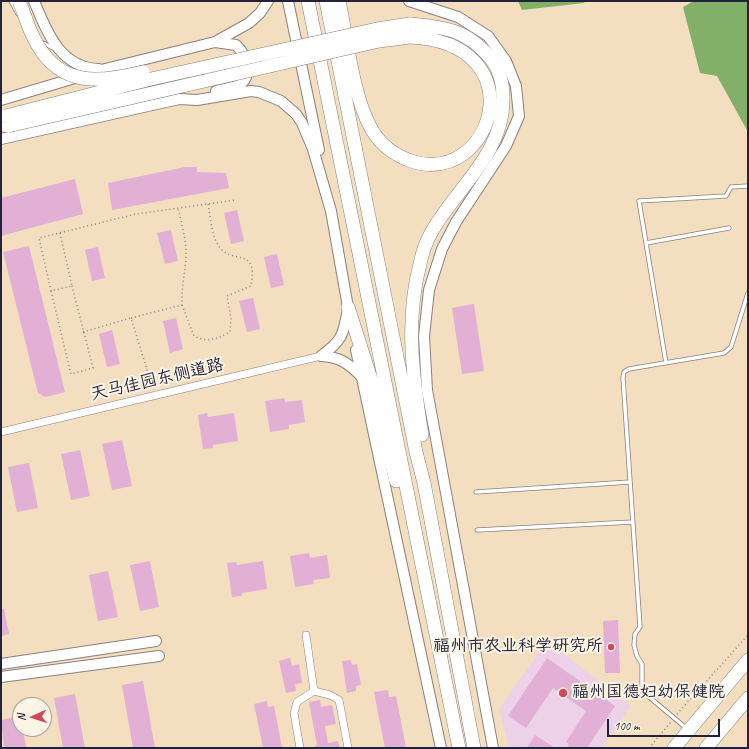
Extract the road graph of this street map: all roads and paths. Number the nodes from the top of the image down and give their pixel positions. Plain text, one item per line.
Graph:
1 (11, 1) edge
2 (19, 1) edge
3 (34, 1) edge
4 (268, 1) edge
5 (288, 1) edge
6 (308, 1) edge
7 (326, 1) edge
8 (339, 1) edge
9 (409, 1) edge
10 (377, 29) junction
11 (410, 31) junction
12 (215, 42) junction
13 (62, 52) junction
14 (105, 70) junction
15 (179, 99) junction
16 (1, 100) edge
17 (4, 122) edge
18 (1, 139) edge
19 (748, 186) edge
20 (236, 200) dead end
21 (208, 204) junction
22 (178, 208) junction
23 (331, 211) junction
24 (729, 228) dead end
25 (60, 233) junction
26 (646, 243) junction
27 (72, 286) junction
28 (51, 291) junction
29 (748, 293) edge
30 (182, 305) junction
31 (348, 307) junction
32 (131, 318) junction
33 (412, 329) junction
34 (83, 332) junction
35 (321, 356) junction
36 (666, 363) junction
37 (367, 379) junction
38 (155, 396) junction
39 (430, 407) junction
40 (1, 432) edge
41 (420, 451) junction
42 (630, 482) junction
43 (476, 492) dead end
44 (633, 522) junction
45 (477, 530) dead end
46 (306, 635) dead end
47 (748, 635) edge
48 (156, 641) dead end
49 (159, 656) dead end
50 (748, 660) edge
51 (1, 664) edge
52 (1, 677) edge
53 (314, 691) junction
54 (448, 694) junction
55 (748, 698) edge
56 (674, 718) junction
57 (689, 730) junction
58 (300, 748) edge
59 (348, 748) edge
60 (441, 748) edge
61 (459, 748) edge
62 (474, 748) edge
63 (493, 748) edge
64 (649, 748) edge
65 (674, 748) edge
66 (706, 748) edge

1 - 13 lane
2 - 10 highway, bridge
3 - 13 main road
4 - 12 main road
5 - 23 main road
6 - 54 highway
7 - 41 highway
8 - 11 highway
9 - 39 main road
10 - 11 highway, bridge
10 - 17 highway, bridge
11 - 17 highway, bridge
11 - 33 highway
12 - 14 main road
12 - 15 main road
13 - 14 main road
14 - 16 main road
15 - 18 main road
15 - 23 main road
19 - 26 lane
20 - 21 path
21 - 22 path
21 - 30 path
22 - 25 path
22 - 30 path
23 - 31 main road
24 - 26 lane
25 - 27 path
25 - 28 path
26 - 36 lane
27 - 28 path
27 - 34 path
28 - 34 path
29 - 36 lane
30 - 32 path
31 - 35 main road
31 - 37 highway
32 - 34 path
32 - 38 path
33 - 39 main road
33 - 41 highway
35 - 37 main road
35 - 38 street, 天马佳园东侧道路
36 - 42 lane
37 - 54 highway
37 - 60 main road
38 - 40 street, 天马佳园东侧道路
39 - 63 main road
41 - 62 highway
42 - 43 lane
42 - 44 lane
44 - 45 lane
44 - 56 lane
46 - 53 street
47 - 56 path
48 - 51 main road
49 - 52 main road
50 - 57 highway
53 - 58 street
53 - 59 street
54 - 61 highway
55 - 66 highway
56 - 57 lane
56 - 64 path
57 - 65 highway

